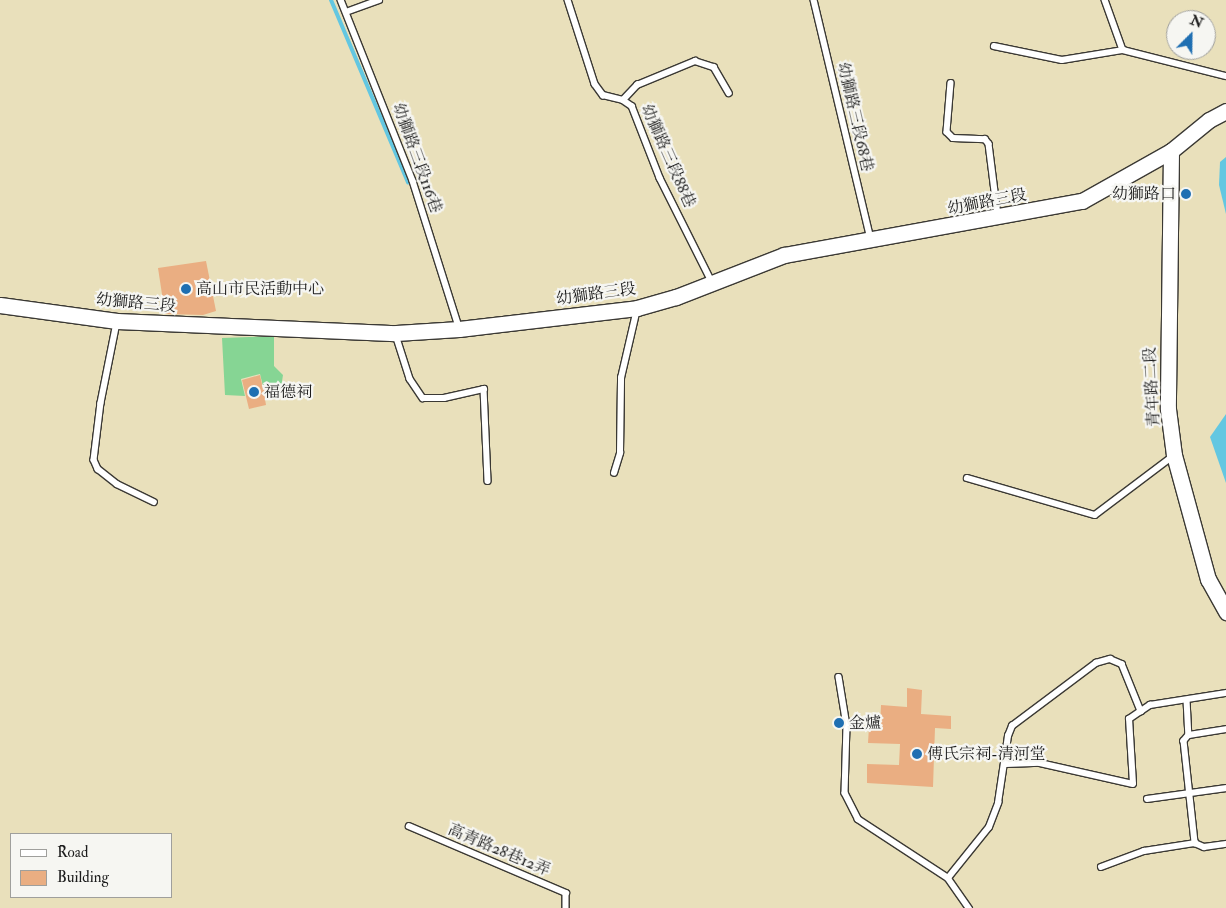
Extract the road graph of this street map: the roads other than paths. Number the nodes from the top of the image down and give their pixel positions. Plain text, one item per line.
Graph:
1 (341, 0) edge
2 (379, 0) edge
3 (568, 0) edge
4 (814, 0) edge
5 (1106, 0) edge
6 (346, 12) junction
7 (994, 46) dead end
8 (1124, 50) junction
9 (1226, 76) edge
10 (951, 83) dead end
11 (729, 93) dead end
12 (623, 100) junction
13 (1226, 111) edge
14 (1171, 150) junction
15 (999, 218) junction
16 (871, 241) junction
17 (712, 282) junction
18 (0, 305) edge
19 (637, 308) junction
20 (117, 321) junction
21 (459, 329) junction
22 (396, 333) junction
23 (1174, 455) junction
24 (614, 473) dead end
25 (967, 478) dead end
26 (488, 481) dead end
27 (154, 502) dead end
28 (1226, 612) edge
29 (839, 676) dead end
30 (1226, 693) edge
31 (1188, 700) junction
32 (1141, 711) junction
33 (1226, 730) edge
34 (1190, 735) junction
35 (1006, 764) junction
36 (1226, 788) edge
37 (1192, 793) junction
38 (1147, 799) dead end
39 (408, 826) dead end
40 (1196, 843) junction
41 (1226, 844) edge
42 (1101, 867) dead end
43 (948, 878) junction
44 (566, 908) edge
45 (969, 908) edge

1 - 6 lane, 幼獅路三段116巷
2 - 6 lane
3 - 12 lane, 幼獅路三段88巷
4 - 16 lane, 幼獅路三段68巷
5 - 8 lane
6 - 21 lane, 幼獅路三段116巷
7 - 8 lane
8 - 9 lane
10 - 15 lane
11 - 12 lane
12 - 17 lane, 幼獅路三段88巷
13 - 14 street, 幼獅路三段
14 - 15 street, 幼獅路三段
14 - 23 street, 青年路二段
15 - 16 street, 幼獅路三段
16 - 17 street, 幼獅路三段
17 - 19 street, 幼獅路三段
18 - 20 street, 幼獅路三段
19 - 21 street, 幼獅路三段
19 - 24 lane
20 - 22 street, 幼獅路三段
20 - 27 lane
21 - 22 street, 幼獅路三段
22 - 26 lane
23 - 25 lane
23 - 28 street, 青年路二段
29 - 43 lane
30 - 31 lane
31 - 32 lane
31 - 34 lane
32 - 35 lane
32 - 35 lane
33 - 34 lane
34 - 37 lane
35 - 43 lane
36 - 37 lane
37 - 38 lane
37 - 40 lane
39 - 44 lane, 高青路28巷12弄
40 - 41 lane
40 - 42 lane
43 - 45 lane

